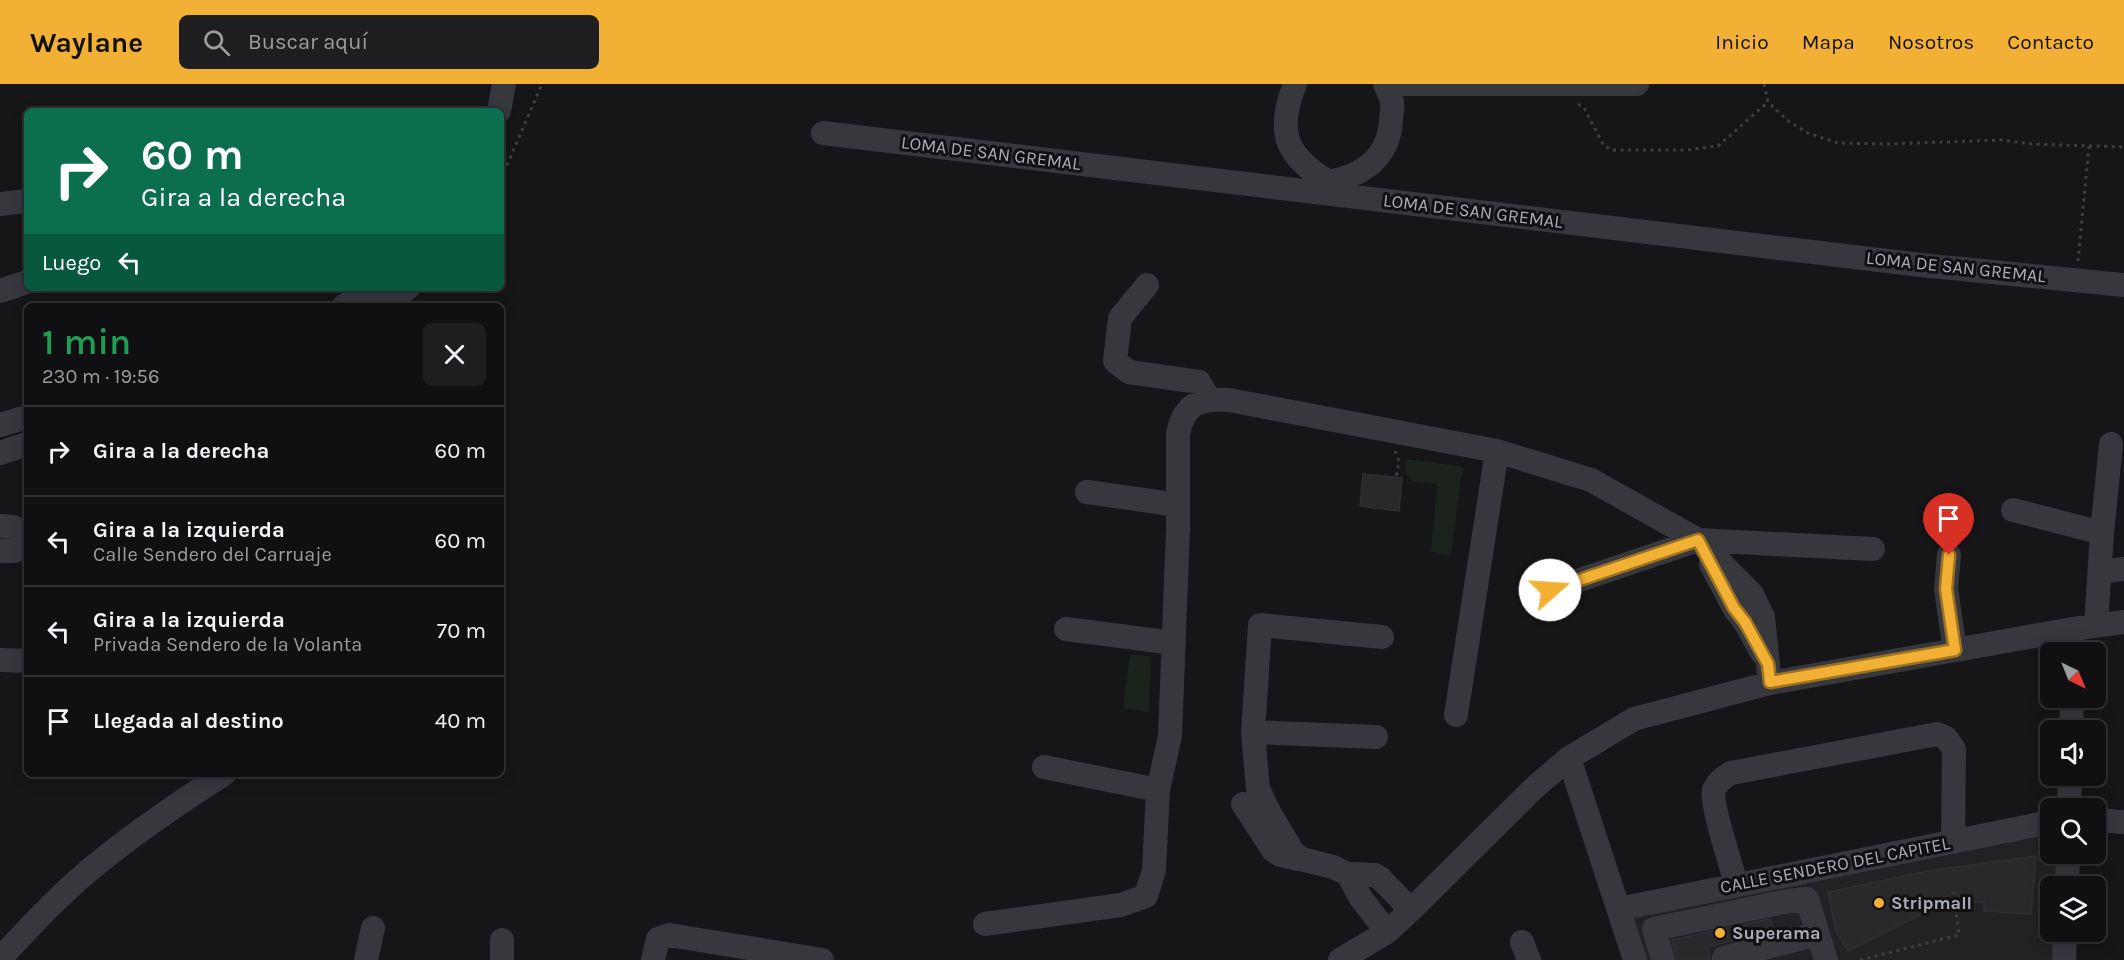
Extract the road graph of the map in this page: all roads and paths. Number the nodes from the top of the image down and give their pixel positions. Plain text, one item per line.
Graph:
1 (504, 84) edge
2 (542, 84) edge
3 (1295, 84) edge
4 (1385, 84) edge
5 (1567, 84) edge
6 (1630, 84) edge
7 (1637, 84) edge
8 (1764, 84) edge
9 (1768, 102) junction
10 (500, 108) edge
11 (823, 132) dead end
12 (2089, 146) junction
13 (2124, 147) edge
14 (504, 172) edge
15 (1327, 188) junction
16 (24, 201) edge
17 (0, 204) edge
18 (2076, 280) junction
19 (24, 283) edge
20 (1148, 285) dead end
21 (2124, 285) edge
22 (0, 291) edge
23 (368, 291) edge
24 (404, 291) edge
25 (349, 303) edge
26 (386, 303) edge
27 (1209, 399) junction
28 (24, 418) edge
29 (0, 425) edge
30 (2111, 444) dead end
31 (24, 445) edge
32 (1497, 451) junction
33 (1395, 452) dead end
34 (0, 453) edge
35 (1396, 478) dead end
36 (1087, 492) dead end
37 (1178, 505) junction
38 (2013, 510) dead end
39 (0, 525) edge
40 (2102, 533) junction
41 (1698, 540) junction
42 (1873, 549) dead end
43 (0, 551) edge
44 (1949, 555) dead end
45 (2112, 571) edge
46 (1550, 590) dead end
47 (2124, 622) edge
48 (1066, 629) dead end
49 (2081, 636) edge
50 (1382, 637) dead end
51 (1174, 643) junction
52 (1955, 650) junction
53 (0, 660) edge
54 (24, 661) edge
55 (1769, 673) junction
56 (1456, 714) dead end
57 (1252, 732) junction
58 (1376, 737) dead end
59 (1569, 758) junction
60 (1044, 767) dead end
61 (219, 777) edge
62 (1158, 790) junction
63 (1243, 804) dead end
64 (2106, 821) edge
65 (2124, 822) edge
66 (2040, 824) edge
67 (1953, 842) junction
68 (1301, 859) junction
69 (1348, 874) junction
70 (1736, 884) junction
71 (1954, 894) dead end
72 (1619, 909) junction
73 (1411, 910) junction
74 (985, 924) dead end
75 (373, 928) dead end
76 (1387, 932) junction
77 (1818, 934) junction
78 (2065, 942) edge
79 (1724, 958) dead end
80 (0, 959) edge
81 (366, 960) edge
82 (653, 960) edge
83 (822, 960) edge
84 (1340, 960) edge
85 (1635, 960) edge
86 (1663, 960) edge
87 (1826, 960) edge
88 (1860, 960) edge
89 (2064, 960) edge

1 - 10 street
2 - 14 path
3 - 15 street
4 - 5 street
4 - 15 street
5 - 6 street
5 - 9 path
6 - 7 street
8 - 9 path
9 - 12 path
11 - 15 street, LOMA DE SAN GREMAL
12 - 13 path
12 - 18 path
15 - 18 street, LOMA DE SAN GREMAL
16 - 17 street
18 - 21 street, LOMA DE SAN GREMAL
19 - 22 street
20 - 27 street
23 - 25 street
24 - 26 street
27 - 32 street
27 - 37 street
28 - 29 street
30 - 40 street
31 - 34 street
32 - 41 street
32 - 56 street
33 - 35 path
36 - 37 street
37 - 51 street
38 - 40 street
39 - 43 street
40 - 45 street
41 - 42 street
41 - 46 street
41 - 55 street
44 - 52 street
45 - 49 street
47 - 49 street
48 - 51 street
49 - 52 street
50 - 57 street
51 - 62 street
52 - 55 street
53 - 54 street
55 - 59 street
57 - 58 street
57 - 68 street
59 - 72 street
59 - 73 street
60 - 62 street
61 - 80 street
62 - 74 street
63 - 68 street
64 - 65 street
66 - 67 street, CALLE SENDERO DEL CAPITEL
67 - 70 street, CALLE SENDERO DEL CAPITEL
67 - 70 street
68 - 69 street
69 - 73 street
69 - 76 street
70 - 72 street, CALLE SENDERO DEL CAPITEL
71 - 88 path
72 - 85 street
73 - 76 street
75 - 81 street
76 - 84 street
77 - 79 street
77 - 86 street
77 - 87 street
78 - 89 street
82 - 83 street

